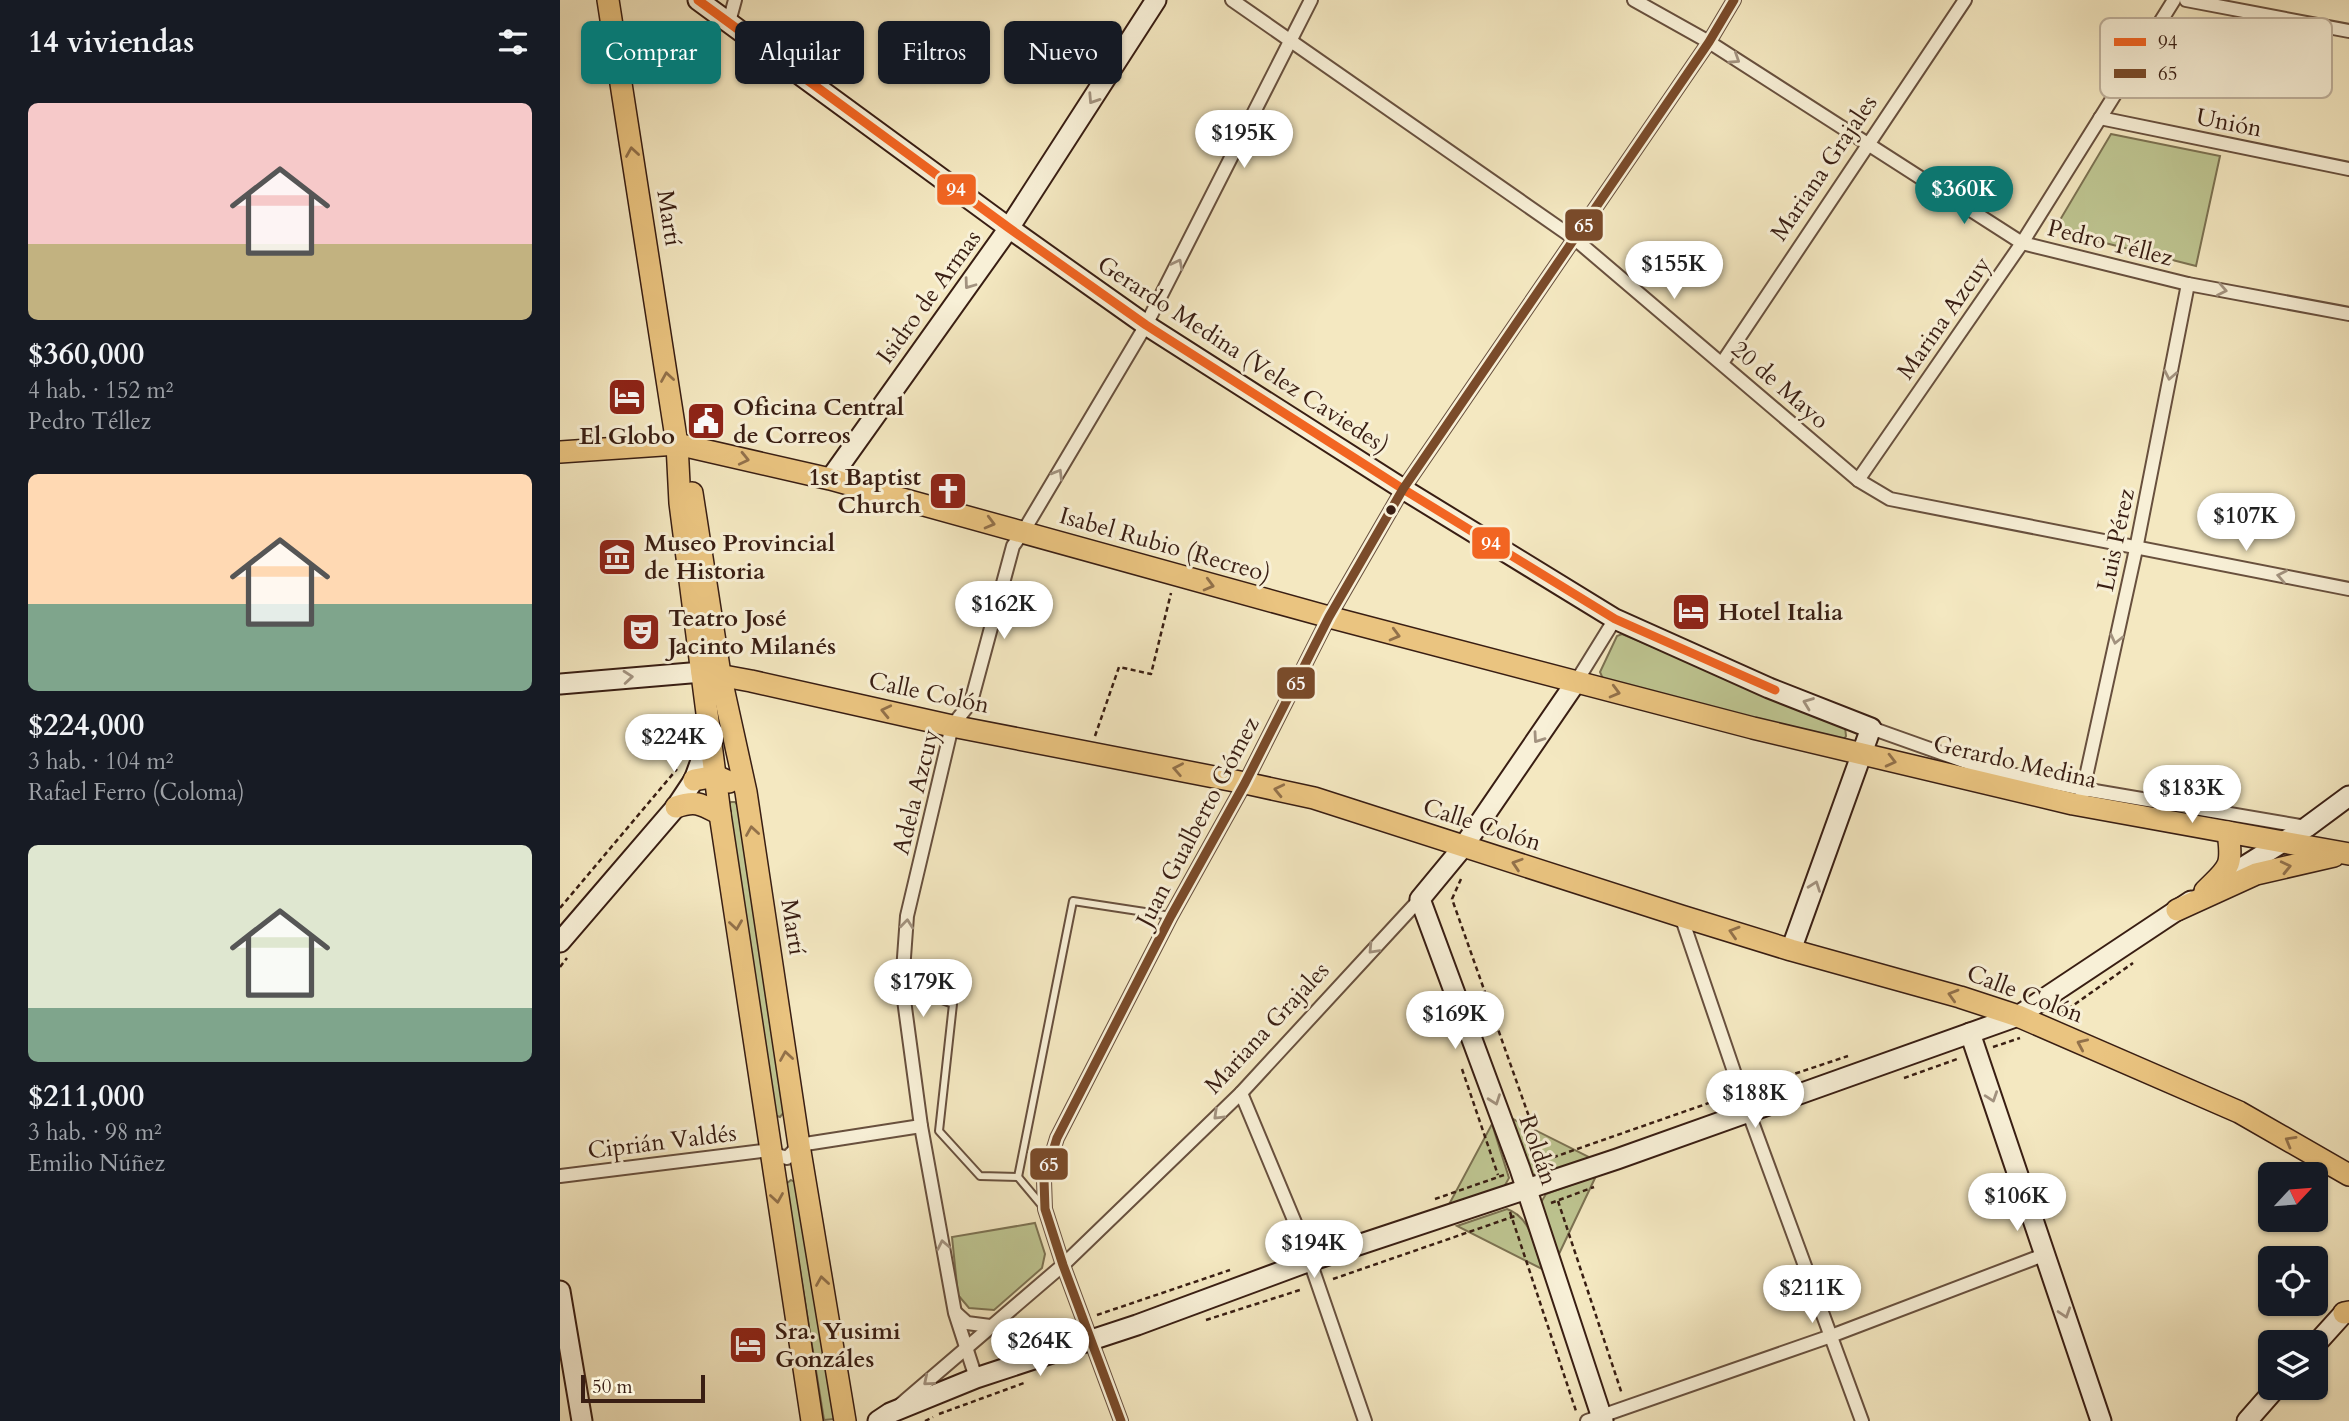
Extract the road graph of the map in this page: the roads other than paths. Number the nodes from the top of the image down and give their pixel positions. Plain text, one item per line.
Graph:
1 (608, 0) edge
2 (698, 0) edge
3 (735, 0) edge
4 (1156, 0) edge
5 (1232, 0) edge
6 (1311, 0) edge
7 (1634, 0) edge
8 (1734, 0) edge
9 (1965, 0) edge
10 (2174, 0) edge
11 (2186, 0) edge
12 (2163, 18) edge
13 (2281, 18) edge
14 (729, 22) junction
15 (1292, 41) junction
16 (1709, 42) junction
17 (2113, 98) edge
18 (2100, 118) junction
19 (1869, 145) junction
20 (2349, 169) edge
21 (1009, 228) junction
22 (1575, 239) junction
23 (2022, 243) junction
24 (2188, 284) junction
25 (2349, 314) edge
26 (1146, 325) junction
27 (1722, 363) junction
28 (677, 444) junction
29 (560, 452) edge
30 (830, 479) junction
31 (1858, 480) junction
32 (1403, 489) junction
33 (1023, 533) junction
34 (2136, 549) junction
35 (2349, 589) edge
36 (1329, 617) junction
37 (1615, 619) junction
38 (711, 673) junction
39 (751, 681) junction
40 (1576, 682) junction
41 (560, 684) edge
42 (726, 702) junction
43 (952, 726) junction
44 (1753, 728) joint
45 (1871, 728) junction
46 (711, 732) junction
47 (1863, 754) junction
48 (689, 771) junction
49 (716, 776) junction
50 (1245, 783) junction
51 (746, 792) junction
52 (2349, 796) edge
53 (2082, 797) junction
54 (676, 807) junction
55 (720, 814) junction
56 (2306, 827) junction
57 (2228, 832) junction
58 (2280, 843) junction
59 (1469, 849) junction
60 (2346, 854) edge
61 (2205, 891) junction
62 (1420, 899) junction
63 (2177, 910) junction
64 (1171, 916) junction
65 (1681, 916) junction
66 (560, 942) edge
67 (1791, 950) junction
68 (902, 985) junction
69 (2018, 1016) junction
70 (1970, 1033) junction
71 (1241, 1093) junction
72 (1748, 1110) junction
73 (921, 1126) junction
74 (784, 1141) junction
75 (2349, 1175) edge
76 (560, 1176) edge
77 (1018, 1177) junction
78 (1527, 1189) junction
79 (1045, 1209) junction
80 (2046, 1254) junction
81 (1310, 1261) junction
82 (1063, 1265) junction
83 (560, 1291) edge
84 (955, 1312) junction
85 (2347, 1312) edge
86 (990, 1326) junction
87 (2328, 1332) edge
88 (1830, 1336) junction
89 (1092, 1339) junction
90 (965, 1349) junction
91 (976, 1378) junction
92 (2265, 1400) edge
93 (884, 1417) edge
94 (1597, 1420) edge
95 (582, 1421) edge
96 (812, 1421) edge
97 (845, 1421) edge
98 (1121, 1421) edge
99 (1365, 1421) edge
100 (1862, 1421) edge
101 (2101, 1421) edge
102 (2247, 1421) edge

28 -> 1 main road, Martí
2 - 14 street, Gerardo Medina (Velez Caviedes)
3 - 14 street
4 -> 21 street, Isidro de Armas
5 - 15 street, 20 de Mayo
6 - 15 street, Adela Azcuy
7 - 16 street, Pedro Téllez
8 - 16 street, Juan Gualberto Gómez
9 - 19 street, Mariana Grajales
10 - 12 street, Marina Azcuy
11 - 13 street
14 - 21 street, Gerardo Medina (Velez Caviedes)
15 - 22 street, 20 de Mayo
26 -> 15 street, Adela Azcuy
16 -> 19 street, Pedro Téllez
16 - 22 street, Juan Gualberto Gómez
17 - 18 street, Marina Azcuy
18 - 20 street, Unión
18 - 23 street, Marina Azcuy
19 - 23 street, Pedro Téllez
19 - 27 street, Mariana Grajales
21 - 26 street, Gerardo Medina (Velez Caviedes)
21 -> 30 street, Isidro de Armas
22 - 27 street, 20 de Mayo
22 - 32 street, Juan Gualberto Gómez
23 - 24 street, Pedro Téllez
23 - 31 street, Marina Azcuy
24 -> 25 street, Pedro Téllez
24 -> 34 street, Luis Pérez
26 - 32 street, Gerardo Medina (Velez Caviedes)
33 -> 26 street, Adela Azcuy
27 - 31 street, 20 de Mayo
28 - 29 main road, Isabel Rubio (Recreo)
28 -> 30 main road, Isabel Rubio (Recreo)
28 - 38 main road, Martí
30 -> 33 main road, Isabel Rubio (Recreo)
31 - 34 street, 20 de Mayo
32 - 36 street, Juan Gualberto Gómez
32 - 37 street, Gerardo Medina (Velez Caviedes)
33 -> 36 main road, Isabel Rubio (Recreo)
33 - 43 street, Adela Azcuy
35 -> 34 street, 20 de Mayo
34 -> 53 street, Luis Pérez
36 -> 40 main road, Isabel Rubio (Recreo)
36 - 50 street, Juan Gualberto Gómez
37 - 40 street, Mariana Grajales
45 -> 37 street, Gerardo Medina (Velez Caviedes)
38 - 39 main road, Calle Colón
41 -> 38 street, Calle Colón
38 - 42 main road, Martí
38 - 46 main road, Martí
39 - 42 main road
43 -> 39 main road, Calle Colón
40 -> 44 main road, Isabel Rubio (Recreo)
40 -> 59 street, Mariana Grajales
42 - 46 main road
42 - 51 main road, Martí
50 -> 43 main road, Calle Colón
68 -> 43 street, Adela Azcuy
44 - 47 main road, Gerardo Medina
45 - 47 street
45 - 53 street, Gerardo Medina
46 - 48 street
46 - 49 main road, Martí
47 -> 53 main road, Gerardo Medina
67 -> 47 street
48 - 49 main road
48 - 54 street
49 - 51 main road
49 - 55 main road, Martí
59 -> 50 main road, Calle Colón
50 - 64 street, Juan Gualberto Gómez
74 -> 51 main road, Martí
52 - 56 street
53 - 56 street, Gerardo Medina
53 - 57 main road, Gerardo Medina
54 - 55 main road
54 - 66 street
55 -> 74 main road, Martí
56 - 58 street
57 - 58 main road, Gerardo Medina
57 - 61 main road
58 - 60 main road, Gerardo Medina
58 - 61 street
59 - 62 street, Mariana Grajales
65 -> 59 main road, Calle Colón
63 -> 60 main road
61 - 63 street
62 -> 71 street, Mariana Grajales
62 -> 78 street, Roldán
63 - 69 street
64 - 77 lane
64 - 79 street, Juan Gualberto Gómez
67 -> 65 main road, Calle Colón
65 - 72 street
69 -> 67 main road, Calle Colón
68 - 73 street, Adela Azcuy
68 - 77 lane
69 - 70 street
75 -> 69 main road, Calle Colón
70 - 72 street
70 -> 80 street
71 - 81 street
71 -> 82 street, Mariana Grajales
72 - 78 street
72 - 88 street
73 - 74 street, Ciprián Valdés
84 -> 73 street, Adela Azcuy
74 - 76 street, Ciprián Valdés
74 -> 96 main road, Martí
97 -> 74 main road, Martí
77 - 79 lane
78 - 81 street
78 - 94 street, Roldán
79 - 82 street, Juan Gualberto Gómez
80 - 88 street
80 -> 101 street
81 - 89 street
81 - 99 street
82 - 86 street, Mariana Grajales
82 - 89 street, Juan Gualberto Gómez
83 - 95 street
84 - 86 street
84 - 90 street, Adela Azcuy
85 - 87 street
86 - 90 street, Mariana Grajales
88 - 94 street
88 - 100 street
89 - 91 street
89 - 98 street, Juan Gualberto Gómez
90 - 91 street, Adela Azcuy
90 -> 93 street, Mariana Grajales
91 - 93 street
92 - 102 street

